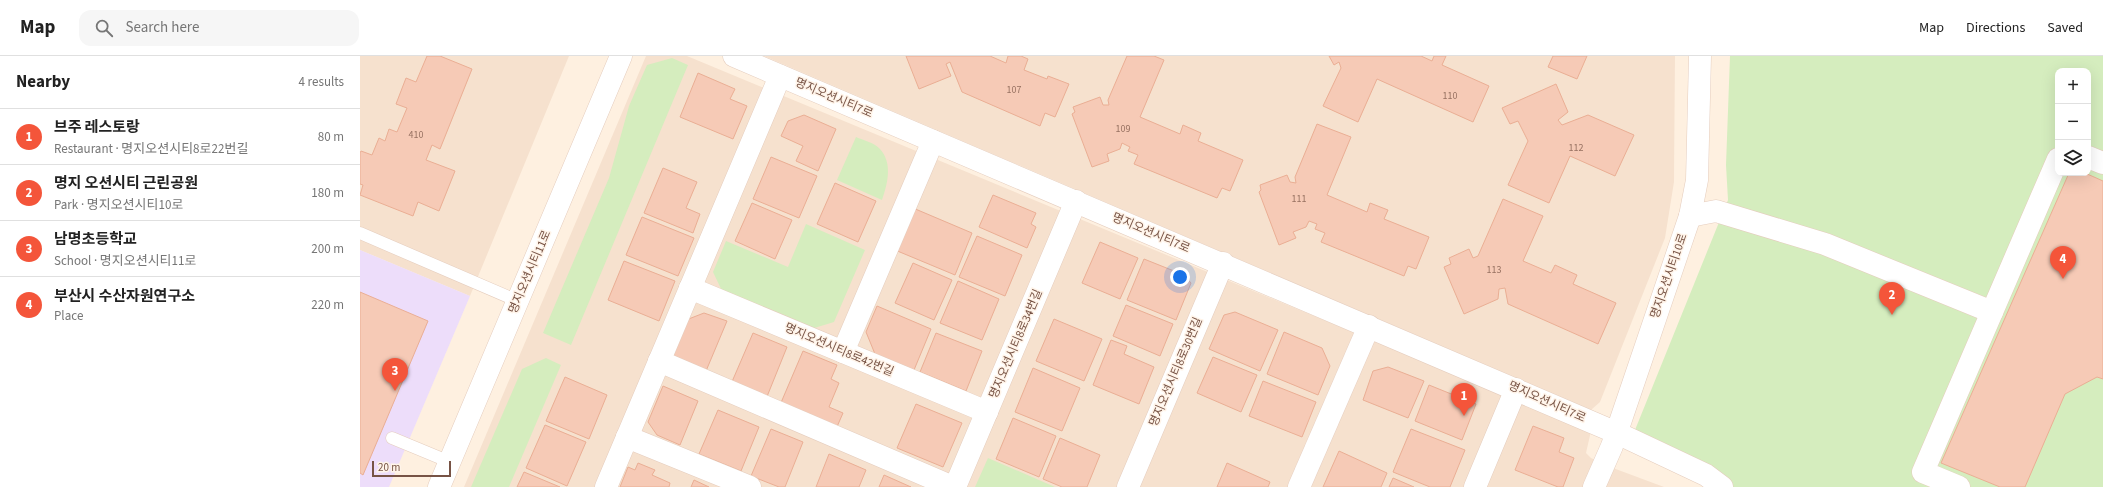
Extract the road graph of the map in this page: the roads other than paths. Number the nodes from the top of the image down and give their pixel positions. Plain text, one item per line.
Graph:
1 (621, 56) edge
2 (734, 56) edge
3 (1700, 56) edge
4 (780, 76) junction
5 (933, 141) junction
6 (2091, 158) edge
7 (2103, 163) edge
8 (2055, 166) edge
9 (1076, 201) junction
10 (1690, 216) junction
11 (360, 233) edge
12 (1223, 263) junction
13 (690, 288) junction
14 (518, 301) junction
15 (1992, 312) junction
16 (1368, 326) junction
17 (843, 352) junction
18 (659, 361) junction
19 (1516, 389) junction
20 (987, 412) junction
21 (1616, 432) junction
22 (627, 437) junction
23 (392, 438) dead end
24 (450, 462) junction
25 (1134, 485) edge
26 (1717, 485) edge
27 (439, 487) edge
28 (606, 487) edge
29 (750, 487) edge
30 (954, 487) edge
31 (1299, 487) edge
32 (1475, 487) edge
33 (1594, 487) edge
34 (1959, 487) edge

1 - 14 street, 명지오션시티11로
2 - 4 street, 명지오션시티7로
3 - 10 street, 명지오션시티10로
4 - 5 street, 명지오션시티7로
4 - 13 street
5 - 9 street, 명지오션시티7로
5 - 17 street
6 - 7 street
8 - 15 street
9 - 12 street, 명지오션시티7로
9 - 20 street, 명지오션시티8로34번길
10 - 15 street
10 - 21 street, 명지오션시티10로
11 - 14 lane
12 - 16 street, 명지오션시티7로
12 - 25 street, 명지오션시티8로30번길
13 - 17 street, 명지오션시티8로42번길
13 - 18 street
14 - 24 street, 명지오션시티11로
15 - 34 street
16 - 19 street, 명지오션시티7로
16 - 31 street
17 - 20 street, 명지오션시티8로42번길
18 - 22 street
18 - 30 street
19 - 21 street, 명지오션시티7로
19 - 32 street
20 - 30 street, 명지오션시티8로34번길
21 - 26 street, 명지오션시티7로
21 - 33 street, 명지오션시티10로
22 - 28 street
22 - 29 street
23 - 24 lane
24 - 27 street, 명지오션시티11로

